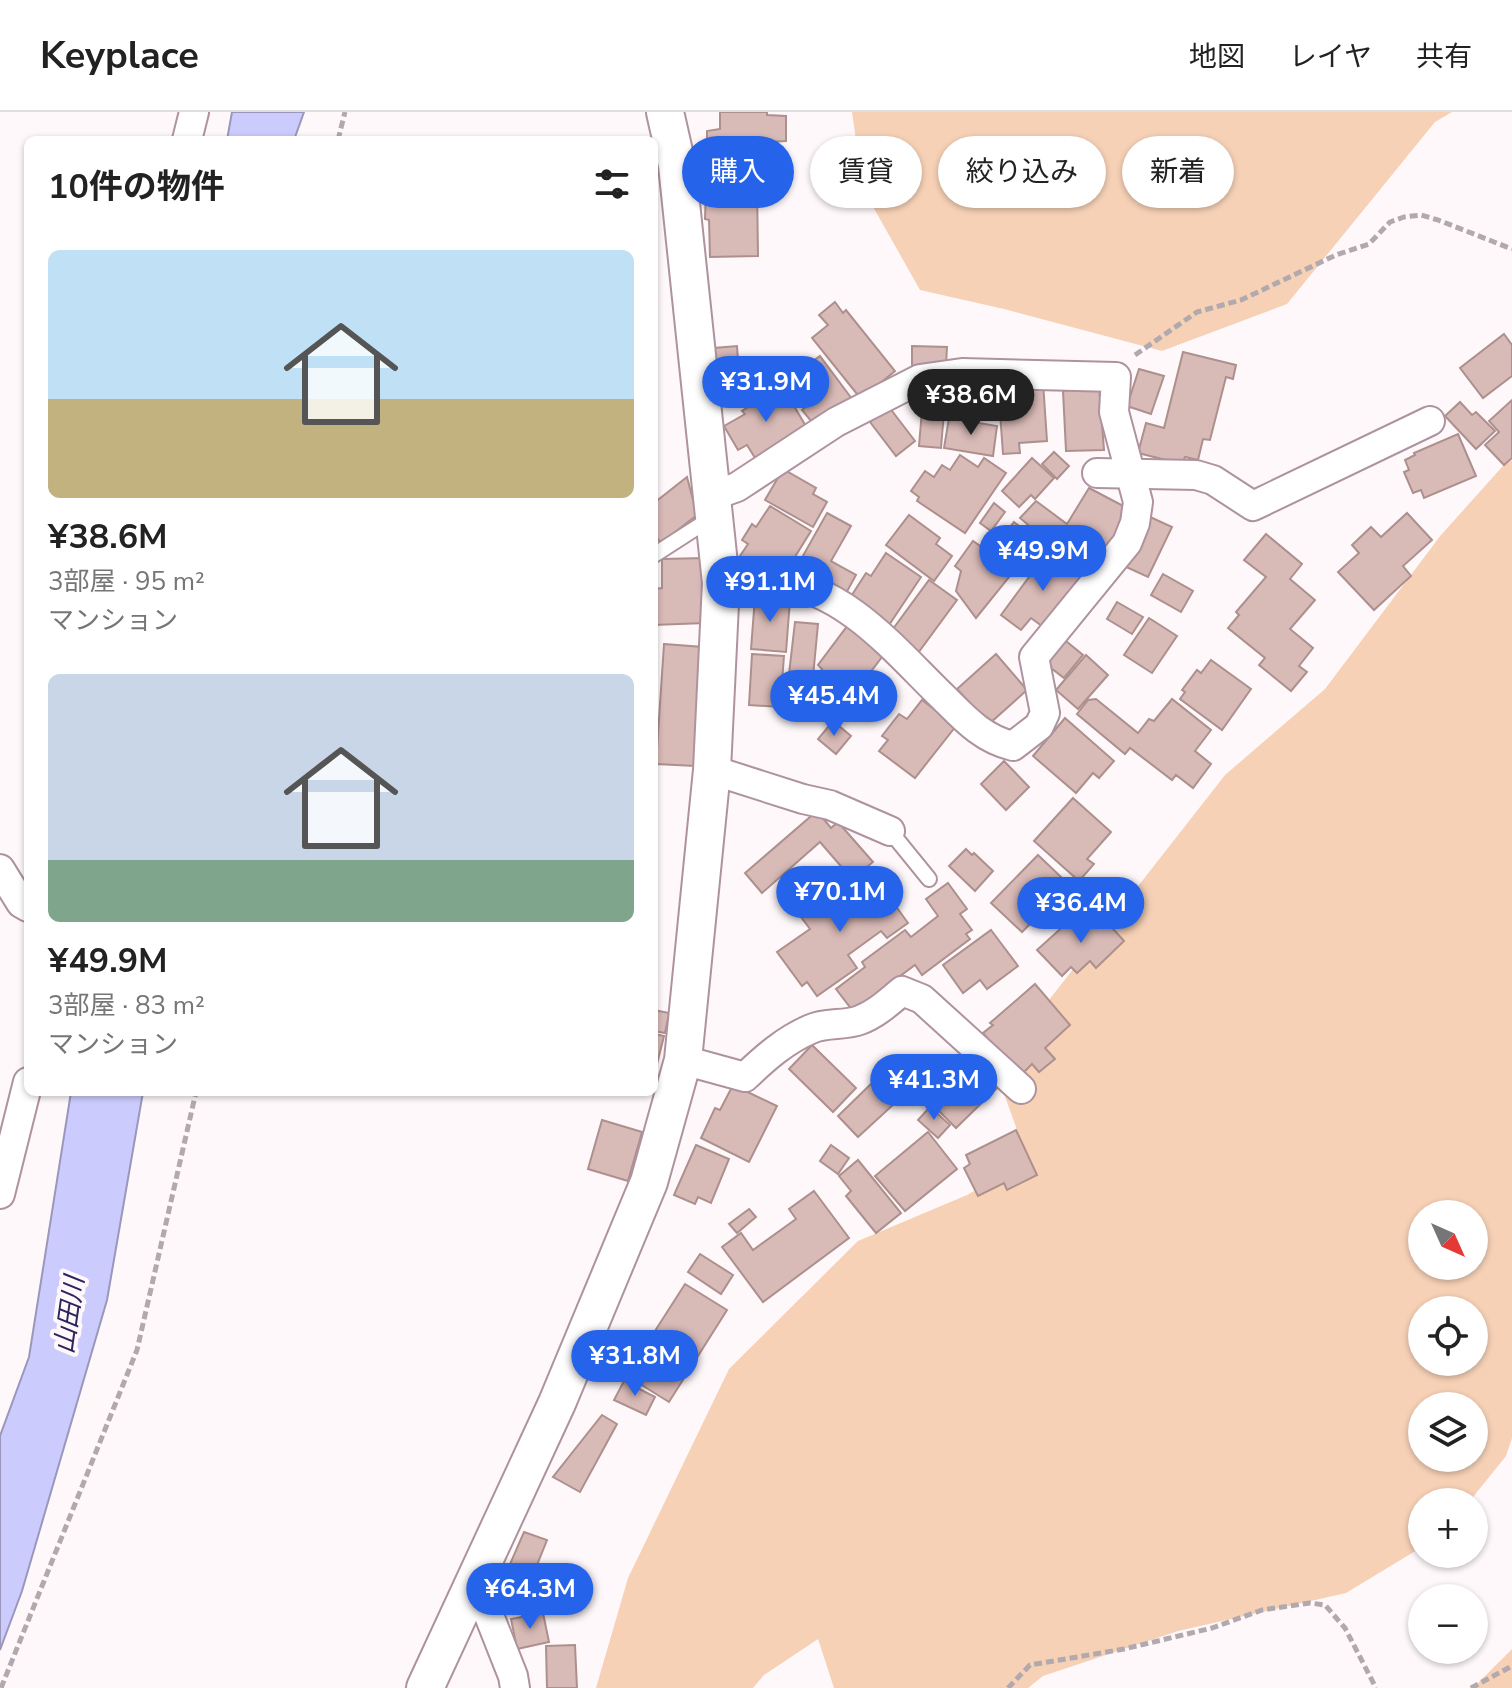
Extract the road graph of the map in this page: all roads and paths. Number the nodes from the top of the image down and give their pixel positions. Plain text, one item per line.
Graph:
1 (194, 112) edge
2 (345, 112) edge
3 (664, 114) edge
4 (188, 136) edge
5 (339, 136) edge
6 (1512, 249) edge
7 (1116, 377) junction
8 (1430, 421) dead end
9 (1128, 471) junction
10 (1097, 473) dead end
11 (713, 506) junction
12 (658, 552) edge
13 (721, 583) junction
14 (712, 770) junction
15 (890, 831) joint
16 (0, 869) edge
17 (929, 879) dead end
18 (24, 905) edge
19 (683, 1060) junction
20 (1021, 1089) dead end
21 (24, 1096) edge
22 (195, 1096) edge
23 (0, 1194) edge
24 (475, 1580) junction
25 (1512, 1666) edge
26 (1, 1688) edge
27 (425, 1688) edge
28 (515, 1688) edge
29 (1008, 1688) edge
30 (1376, 1688) edge
31 (1471, 1688) edge

1 - 4 street
2 - 5 path
3 - 11 street
6 - 7 path
7 - 9 street
7 - 11 street
8 - 9 street
9 - 10 street
9 - 13 street
11 - 12 lane
11 - 13 street
13 - 14 street
14 - 15 street
14 - 19 street
15 - 17 lane
16 - 18 street
19 - 20 street
19 - 24 street
21 - 23 street
22 - 26 path
24 - 27 street
24 - 28 street
25 - 31 path
29 - 30 path

